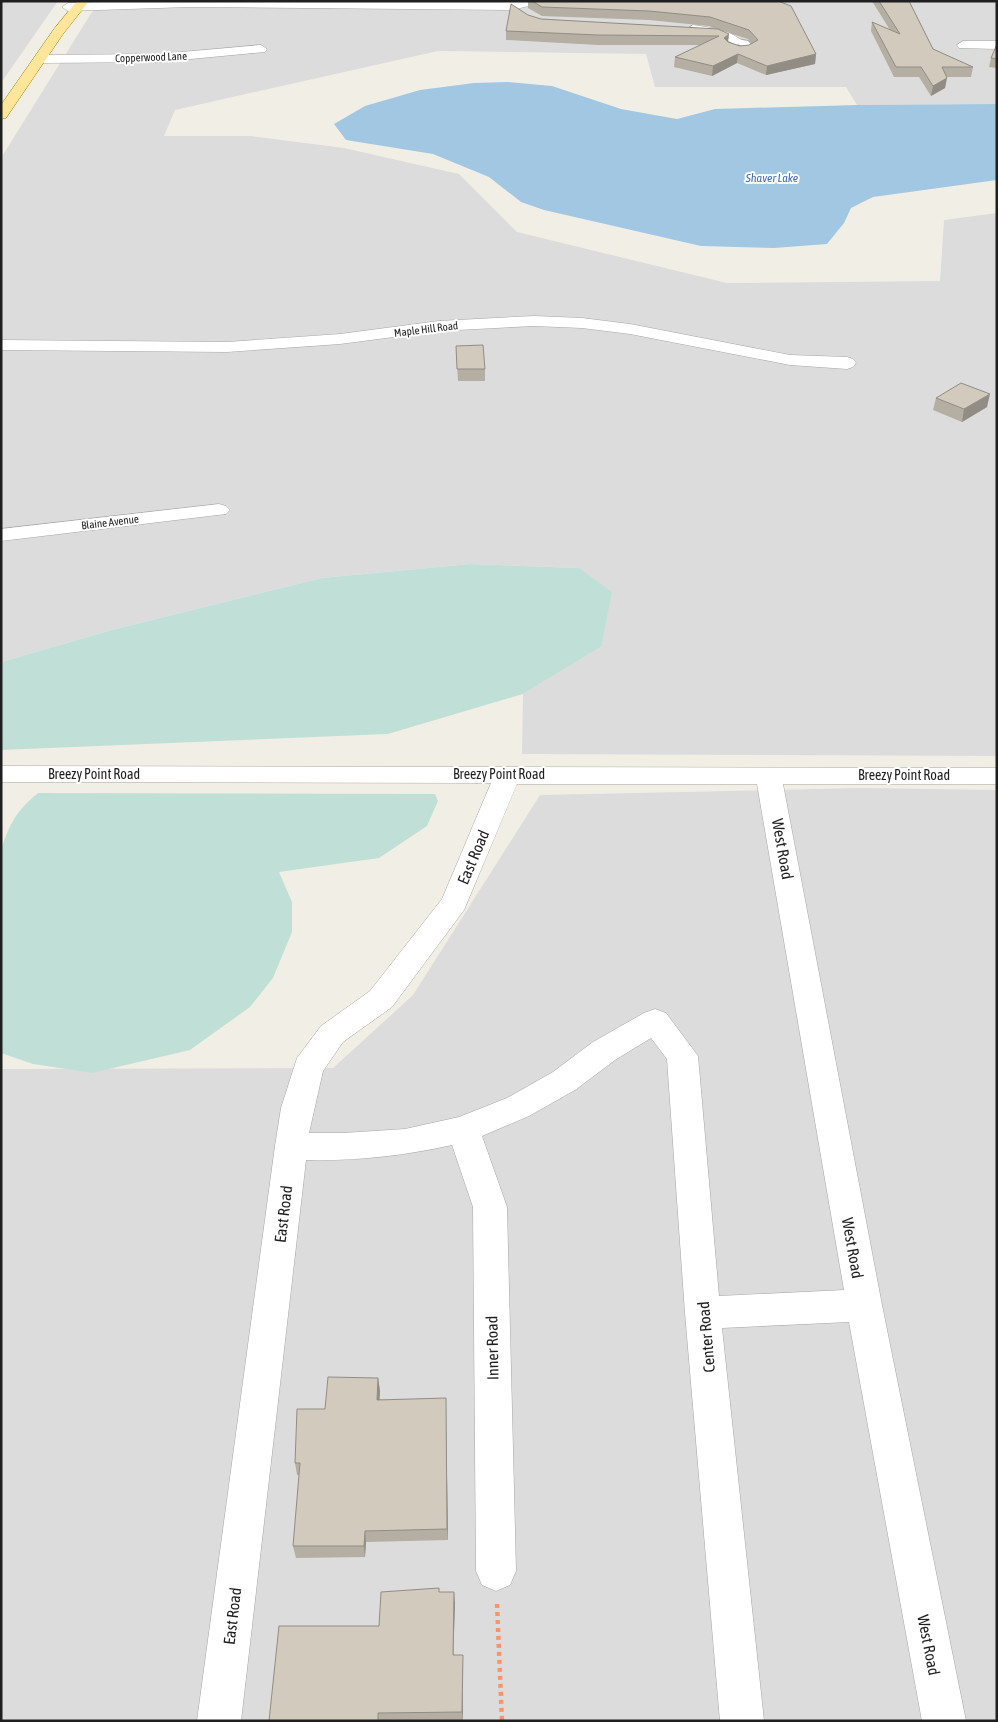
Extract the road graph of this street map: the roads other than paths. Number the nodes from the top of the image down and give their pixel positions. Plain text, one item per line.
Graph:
1 (538, 1) edge
2 (335, 2) edge
3 (76, 4) edge
4 (512, 6) junction
5 (680, 28) edge
6 (737, 41) edge
7 (963, 45) dead end
8 (997, 45) edge
9 (261, 49) dead end
10 (40, 59) junction
11 (1, 115) edge
12 (1, 344) edge
13 (847, 364) dead end
14 (218, 510) dead end
15 (1, 535) edge
16 (1, 774) edge
17 (508, 774) junction
18 (768, 774) junction
19 (997, 776) edge
20 (464, 1129) junction
21 (292, 1146) junction
22 (864, 1305) junction
23 (703, 1314) junction
24 (496, 1571) road end
25 (219, 1721) edge
26 (742, 1721) edge
27 (944, 1721) edge

1 - 4 street
1 - 4 street
2 - 3 street
2 - 4 street
3 - 10 main road
5 - 6 street
7 - 8 street
9 - 10 street, Copperwood Lane
10 - 11 main road
12 - 13 street, Maple Hill Road
14 - 15 street, Blaine Avenue
16 - 17 street, Breezy Point Road
17 - 18 street, Breezy Point Road
17 - 21 street, East Road
18 - 19 street, Breezy Point Road
18 - 22 street, West Road
20 - 21 street
20 - 23 street, Center Road
20 - 24 street, Inner Road
21 - 25 street, East Road
22 - 23 street
22 - 27 street, West Road
23 - 26 street, Center Road

